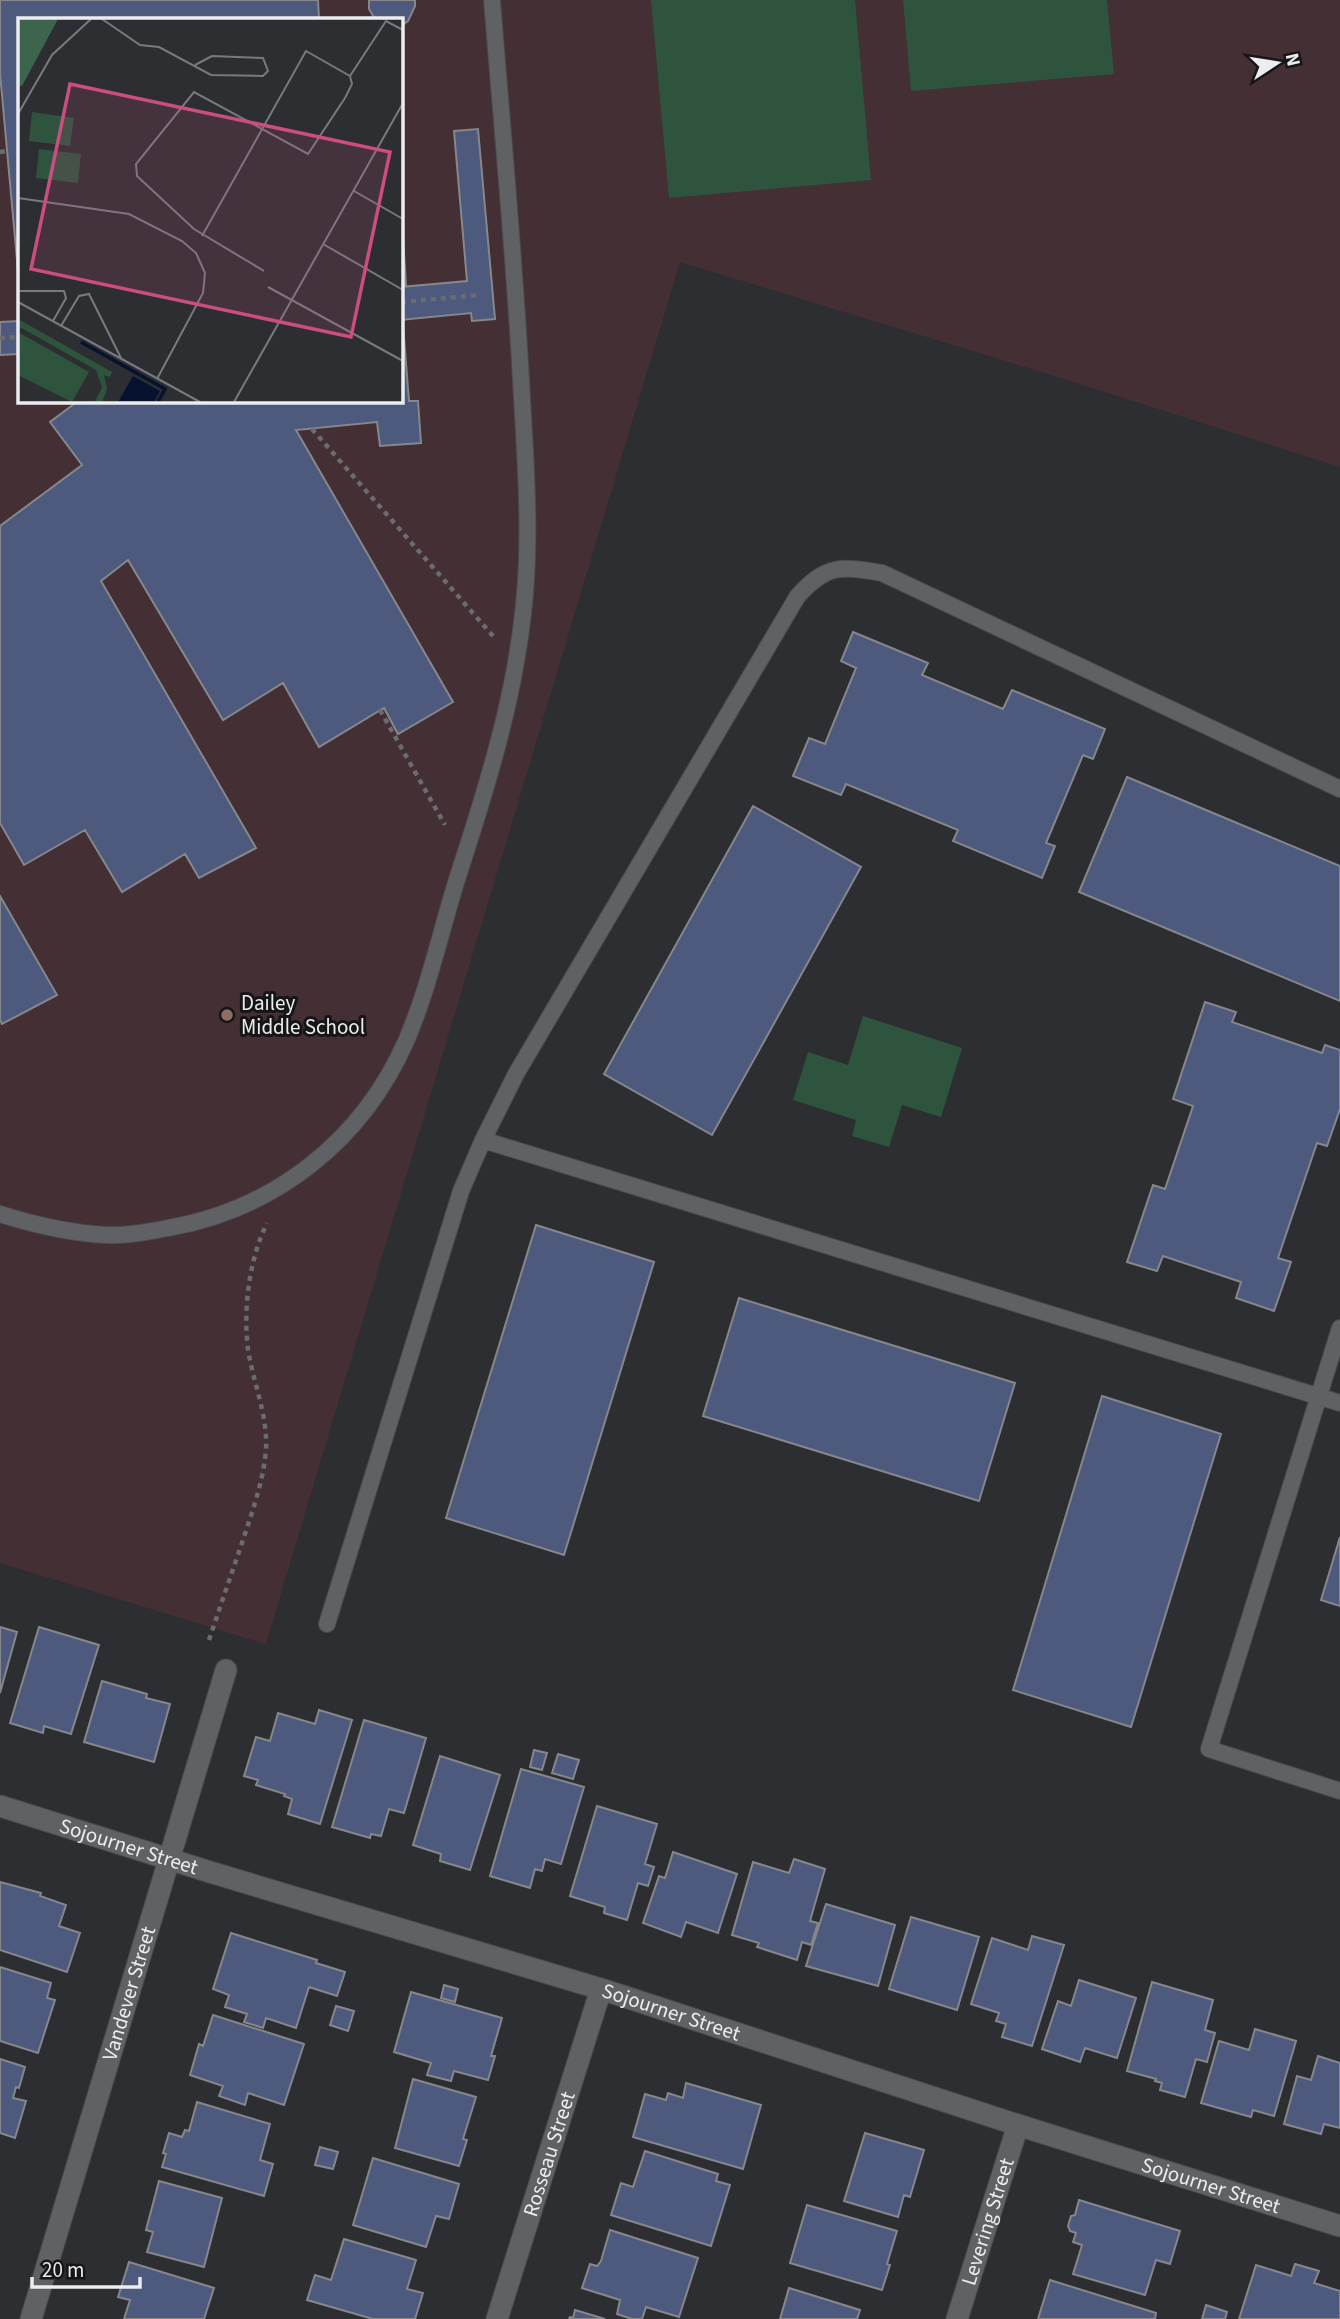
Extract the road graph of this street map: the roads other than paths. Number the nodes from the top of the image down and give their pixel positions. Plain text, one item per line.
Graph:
1 (492, 0) edge
2 (1340, 789) edge
3 (483, 1140) junction
4 (0, 1214) edge
5 (1340, 1328) edge
6 (1318, 1396) junction
7 (1340, 1403) edge
8 (327, 1624) dead end
9 (226, 1670) dead end
10 (1340, 1791) edge
11 (0, 1806) edge
12 (169, 1859) junction
13 (601, 1989) junction
14 (1018, 2125) junction
15 (1340, 2226) edge
16 (32, 2319) edge
17 (497, 2319) edge
18 (957, 2319) edge

1 - 4 lane
2 - 3 lane
3 - 6 lane
3 - 8 lane
5 - 6 lane
6 - 7 lane
6 - 10 lane
9 - 12 street, Vandever Street
11 - 12 street, Sojourner Street
12 - 13 street, Sojourner Street
12 - 16 street, Vandever Street
13 - 14 street, Sojourner Street
13 - 17 street, Rosseau Street
14 - 15 street, Sojourner Street
14 - 18 street, Levering Street

